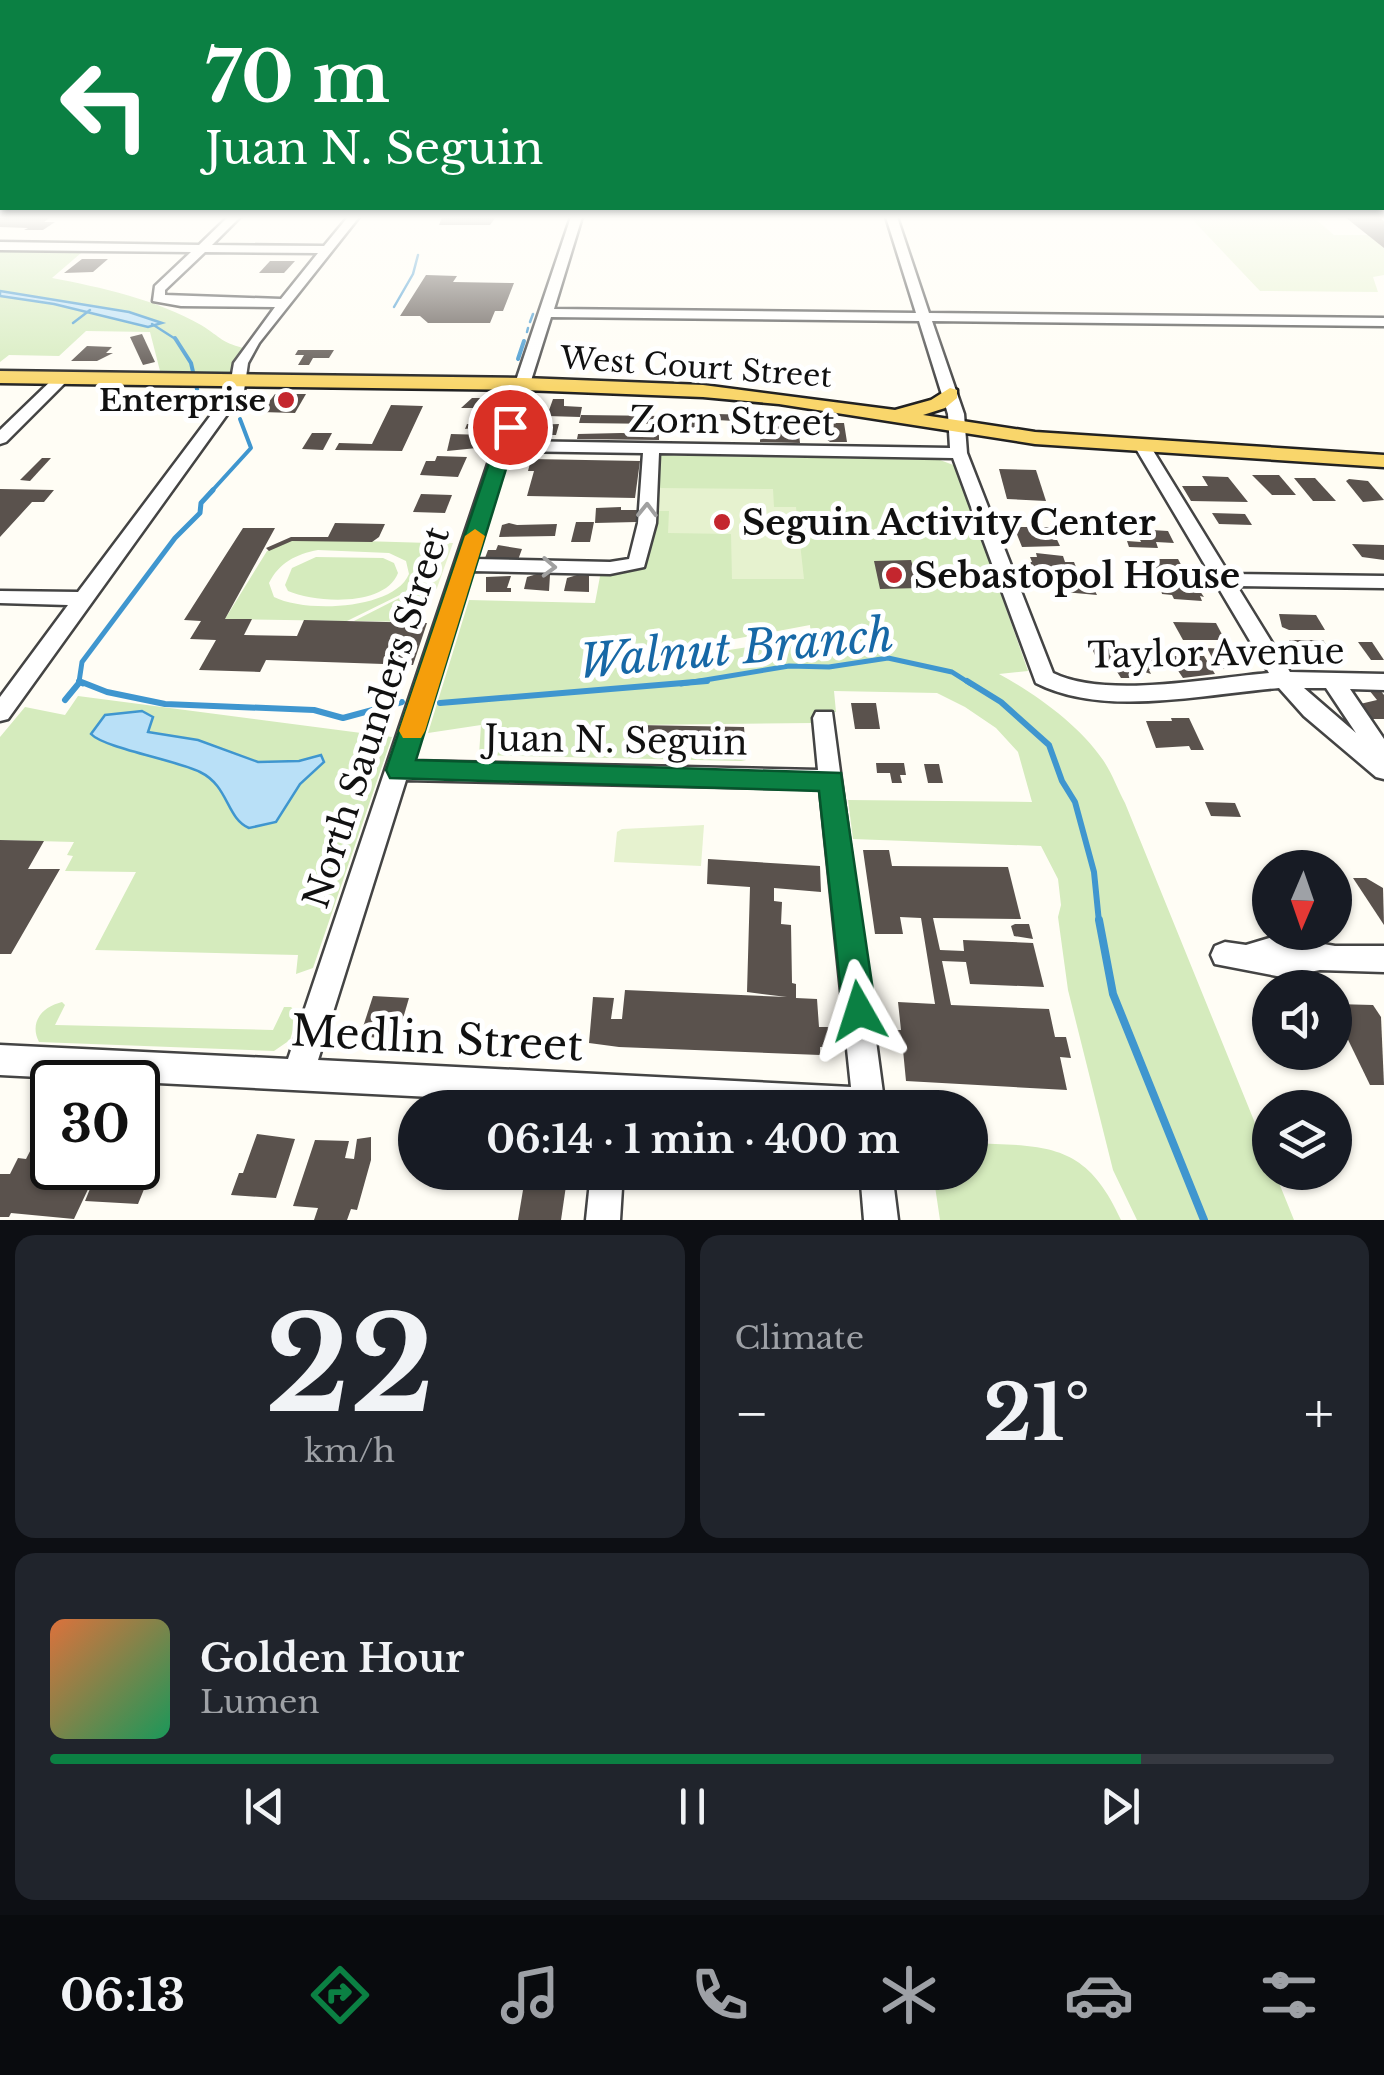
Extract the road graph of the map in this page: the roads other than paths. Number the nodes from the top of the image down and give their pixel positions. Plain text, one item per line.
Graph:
1 (176, 274) edge
2 (308, 274) edge
3 (559, 274) edge
4 (910, 274) edge
5 (284, 303) junction
6 (546, 314) junction
7 (924, 317) junction
8 (1384, 322) edge
9 (0, 377) edge
10 (62, 378) junction
11 (240, 380) junction
12 (524, 384) junction
13 (950, 394) junction
14 (894, 417) junction
15 (956, 428) junction
16 (0, 439) edge
17 (504, 446) junction
18 (1142, 447) junction
19 (651, 450) junction
20 (959, 453) junction
21 (1384, 462) edge
22 (465, 565) junction
23 (1224, 580) junction
24 (1384, 582) edge
25 (0, 597) edge
26 (86, 599) junction
27 (1284, 680) junction
28 (1333, 681) junction
29 (1384, 682) edge
30 (0, 714) edge
31 (824, 718) dead end
32 (1384, 758) edge
33 (399, 770) junction
34 (1384, 770) edge
35 (831, 780) junction
36 (1238, 956) dead end
37 (1384, 959) edge
38 (0, 1060) edge
39 (299, 1073) junction
40 (505, 1090) edge
41 (867, 1090) edge
42 (606, 1190) edge
43 (878, 1190) edge
44 (603, 1220) edge
45 (881, 1220) edge

1 - 5 street
2 - 5 street
3 - 6 street, North Saunders Street
4 - 7 street
5 - 11 street
6 - 7 street
6 - 12 street, North Saunders Street
7 - 8 street
7 - 13 street
9 - 10 main road, West Court Street
10 - 11 main road, West Court Street
10 - 16 street
11 - 12 main road, West Court Street
11 - 26 street
12 - 14 main road, West Court Street
12 - 17 street, North Saunders Street
13 - 14 main road
13 - 15 street
14 - 15 main road, West Court Street
15 - 18 main road, West Court Street
15 - 20 street
17 - 19 street, Zorn Street
17 - 22 street, North Saunders Street
18 - 21 main road, West Court Street
18 - 23 street
19 - 20 street, Zorn Street
22 -> 19 street
20 - 27 street, Taylor Avenue
22 - 33 street, North Saunders Street
23 - 24 street
23 - 27 street
25 - 26 street
26 - 30 street
27 - 28 street, Taylor Avenue
27 - 34 street
28 - 29 street, Taylor Avenue
28 - 32 street
31 - 35 street
33 - 35 street, Juan N. Seguin
33 - 39 street, North Saunders Street
35 - 41 street
36 - 37 street
38 - 39 street, Medlin Street
39 - 40 street, Medlin Street
42 - 44 street
43 - 45 street

